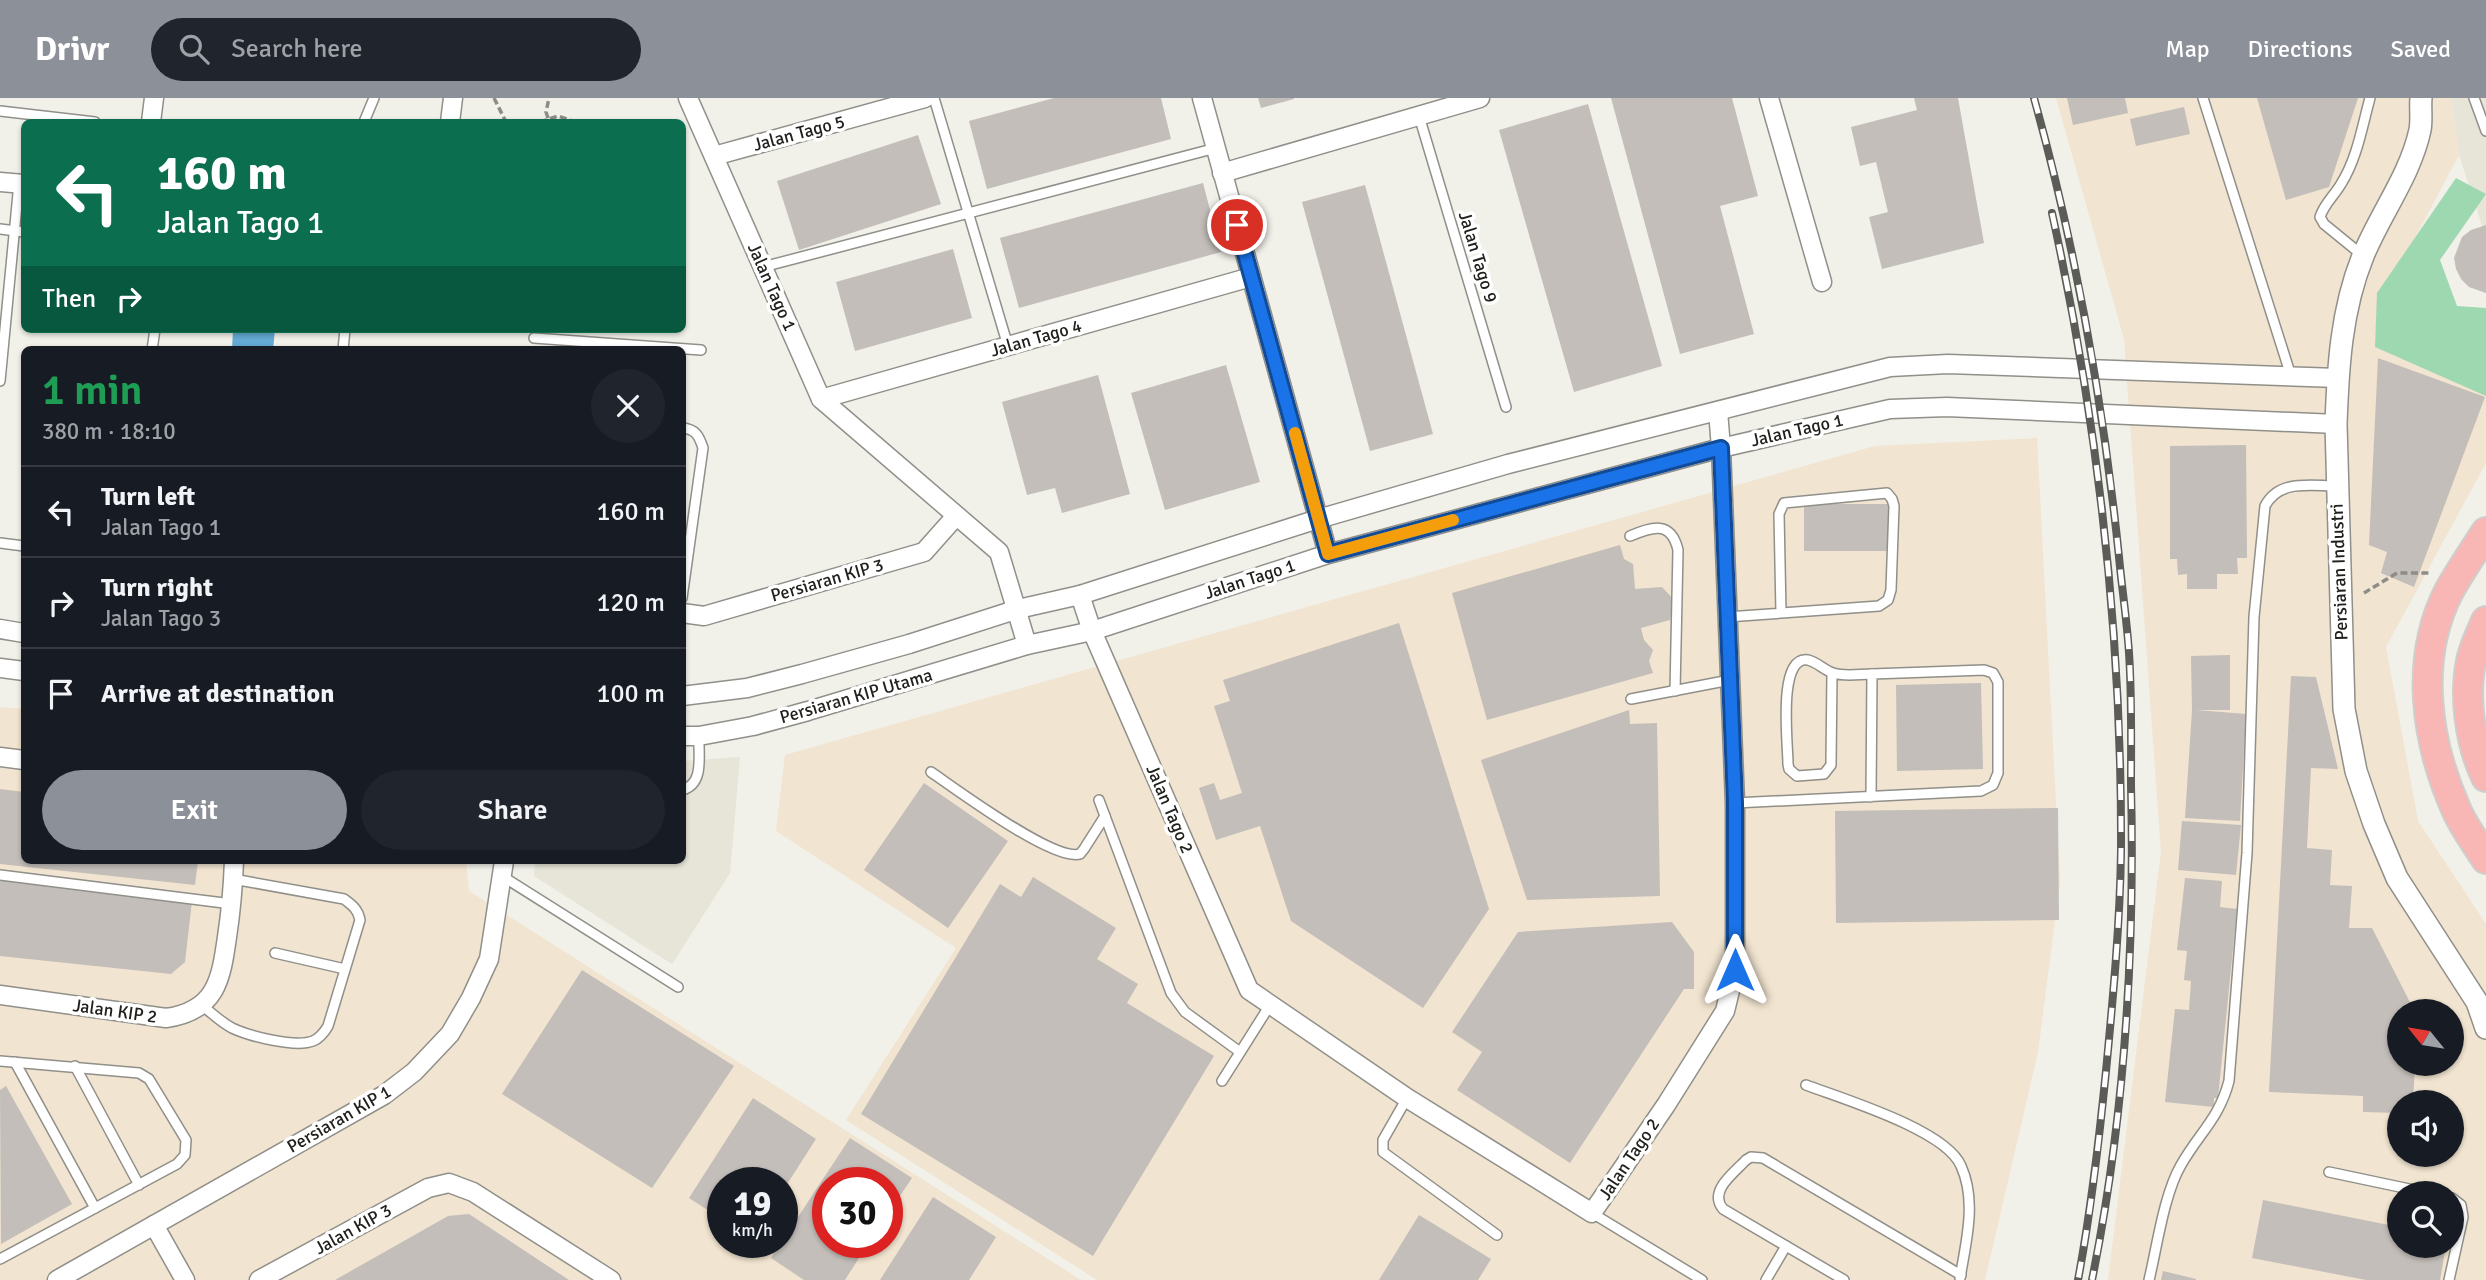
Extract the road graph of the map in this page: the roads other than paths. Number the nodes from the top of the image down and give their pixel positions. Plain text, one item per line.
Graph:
1 (154, 98) edge
2 (374, 98) edge
3 (453, 98) edge
4 (688, 98) edge
5 (925, 98) edge
6 (934, 98) edge
7 (1202, 98) edge
8 (1480, 98) edge
9 (1769, 98) edge
10 (2203, 98) edge
11 (2370, 98) edge
12 (2421, 98) edge
13 (2474, 98) edge
14 (0, 111) edge
15 (1419, 116) junction
16 (69, 119) edge
17 (152, 119) edge
18 (365, 119) edge
19 (450, 119) edge
20 (2486, 131) edge
21 (1216, 148) junction
22 (714, 156) junction
23 (1222, 173) junction
24 (0, 181) edge
25 (21, 184) edge
26 (21, 208) edge
27 (969, 213) junction
28 (0, 229) edge
29 (20, 232) edge
30 (2363, 256) junction
31 (763, 267) junction
32 (1251, 277) junction
33 (1822, 282) dead end
34 (534, 338) dead end
35 (645, 346) edge
36 (1008, 346) junction
37 (686, 349) edge
38 (701, 350) dead end
39 (2291, 376) junction
40 (2338, 378) junction
41 (0, 381) edge
42 (821, 399) junction
43 (1506, 407) dead end
44 (1718, 411) junction
45 (2336, 424) junction
46 (686, 428) edge
47 (1721, 448) junction
48 (2336, 486) junction
49 (957, 516) junction
50 (1318, 519) junction
51 (2486, 532) edge
52 (1630, 536) dead end
53 (0, 543) edge
54 (21, 546) edge
55 (1328, 554) junction
56 (686, 569) edge
57 (1080, 595) junction
58 (1018, 609) junction
59 (1781, 613) junction
60 (686, 614) edge
61 (1727, 617) junction
62 (2486, 621) edge
63 (0, 629) edge
64 (1092, 631) junction
65 (21, 632) edge
66 (1027, 645) junction
67 (0, 668) edge
68 (21, 671) edge
69 (1832, 673) junction
70 (1872, 674) junction
71 (1730, 680) junction
72 (1675, 691) junction
73 (686, 696) edge
74 (1631, 699) dead end
75 (691, 736) edge
76 (0, 757) edge
77 (21, 760) edge
78 (931, 772) dead end
79 (2486, 777) edge
80 (686, 789) edge
81 (1871, 797) junction
82 (1099, 800) dead end
83 (1735, 803) junction
84 (1105, 816) junction
85 (2486, 859) edge
86 (503, 868) edge
87 (234, 870) edge
88 (0, 875) edge
89 (232, 904) junction
90 (275, 953) dead end
91 (345, 969) junction
92 (678, 987) dead end
93 (0, 995) edge
94 (202, 1005) junction
95 (1270, 1005) junction
96 (2486, 1028) edge
97 (1240, 1052) junction
98 (0, 1061) edge
99 (15, 1062) junction
100 (75, 1066) junction
101 (1222, 1081) dead end
102 (1806, 1085) dead end
103 (1407, 1098) junction
104 (2329, 1172) dead end
105 (2387, 1184) edge
106 (139, 1185) junction
107 (95, 1208) junction
108 (1592, 1213) junction
109 (154, 1225) junction
110 (1497, 1234) dead end
111 (1786, 1245) junction
112 (2454, 1258) edge
113 (0, 1259) edge
114 (1961, 1277) edge
115 (57, 1280) edge
116 (185, 1280) edge
117 (259, 1280) edge
118 (611, 1280) edge
119 (1702, 1280) edge
120 (1766, 1280) edge
121 (1844, 1280) edge
122 (2149, 1280) edge
123 (2449, 1280) edge

1 - 17 street
2 - 18 lane
3 - 19 street
4 - 22 street, Jalan Tago 1
5 - 22 street, Jalan Tago 5
6 - 27 lane
7 - 21 street
8 - 15 street
9 - 33 street
10 - 39 lane
11 - 30 lane
12 - 30 street, Persiaran Industri
13 - 20 lane
14 - 16 lane
15 - 23 street
15 - 43 lane, Jalan Tago 9
21 - 23 street
21 - 27 lane
22 - 31 street, Jalan Tago 1
23 - 32 street
24 - 25 street
26 - 29 lane
27 - 31 lane
27 - 36 lane
28 - 29 lane
29 - 41 lane
30 - 40 street, Persiaran Industri
31 - 42 street, Jalan Tago 1
32 - 36 street, Jalan Tago 4
32 - 50 street
34 - 35 lane
36 - 42 street, Jalan Tago 4
37 - 38 lane
39 - 40 street, Jalan Tago 1
39 - 44 street, Jalan Tago 1
40 - 45 street, Persiaran Industri
42 - 49 street, Jalan Tago 1
44 - 47 street, Jalan Tago 2
44 - 50 street, Jalan Tago 1
45 - 47 street, Jalan Tago 1
45 - 48 street, Persiaran Industri
46 - 56 lane
47 - 55 street, Jalan Tago 1
47 - 61 street, Jalan Tago 2
48 - 96 street, Persiaran Industri
48 - 122 lane
49 - 58 street, Jalan Tago 1
49 - 60 street, Persiaran KIP 3
50 - 55 street
50 - 57 street, Jalan Tago 1
51 - 85 highway
52 - 72 lane
53 - 54 lane
55 - 64 street, Jalan Tago 1
57 - 58 street, Jalan Tago 1
57 - 64 street, Jalan Tago 2
58 - 66 street, Jalan Tago 1
58 - 73 street, Persiaran KIP Utama
59 - 59 lane
59 - 61 lane
61 - 71 street, Jalan Tago 2
62 - 79 highway
63 - 65 street
64 - 66 street, Jalan Tago 1
64 - 95 street, Jalan Tago 2
66 - 75 street, Persiaran KIP Utama
67 - 68 street
69 - 69 lane
69 - 70 lane
70 - 81 lane
70 - 81 lane
71 - 72 lane
71 - 83 street, Jalan Tago 2
72 - 74 lane
75 - 80 lane
76 - 77 street
78 - 84 lane
81 - 83 lane
82 - 84 lane
83 - 108 street, Jalan Tago 2
84 - 97 lane
86 - 92 lane
86 - 109 street, Persiaran KIP 1
87 - 89 street
87 - 91 lane
88 - 89 lane
89 - 94 street
90 - 91 lane
91 - 94 lane
93 - 94 street, Jalan KIP 2
95 - 97 lane
95 - 103 street, Jalan Tago 2
97 - 101 lane
98 - 99 lane
99 - 100 lane
99 - 107 lane
100 - 106 lane
100 - 106 lane
102 - 114 lane
103 - 108 street, Jalan Tago 2
103 - 110 lane
104 - 105 lane
106 - 107 lane
107 - 113 lane
108 - 119 lane
109 - 115 street, Persiaran KIP 1
109 - 116 street
111 - 114 lane
111 - 120 lane
111 - 121 lane
112 - 123 lane
117 - 118 street, Jalan KIP 3

